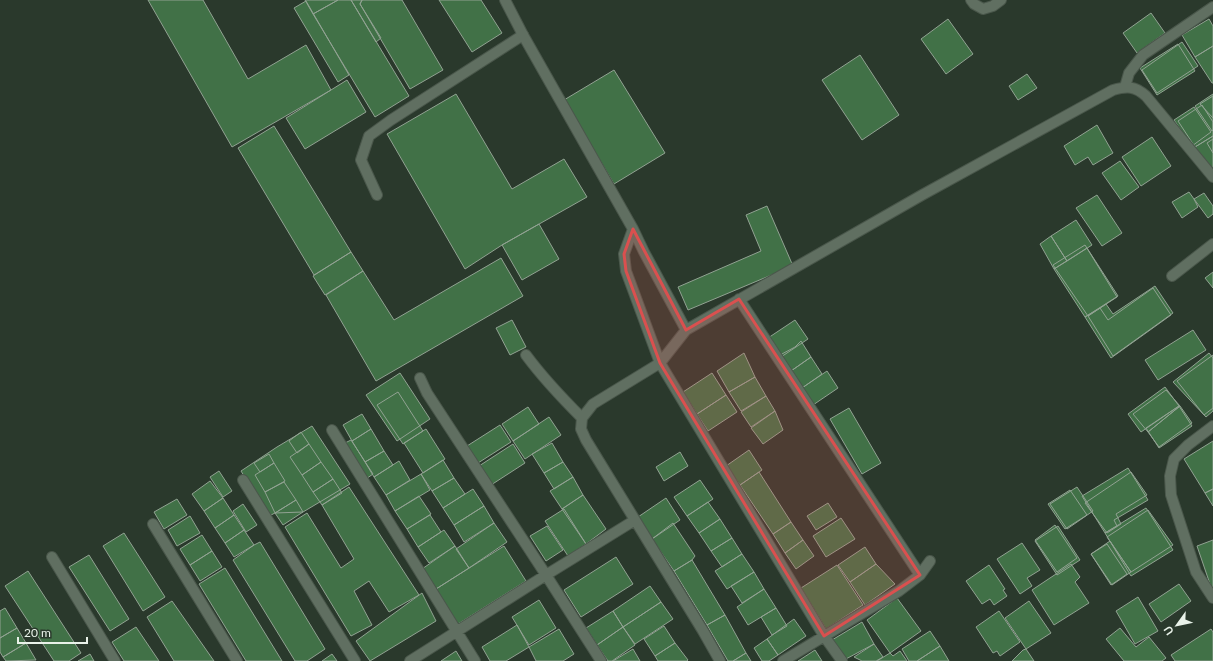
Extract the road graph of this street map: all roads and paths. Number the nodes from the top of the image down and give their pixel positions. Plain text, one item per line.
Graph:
1 (505, 0) edge
2 (971, 0) edge
3 (1001, 0) edge
4 (1213, 7) edge
5 (522, 35) junction
6 (1125, 87) junction
7 (1213, 177) edge
8 (377, 196) dead end
9 (633, 229) junction
10 (1213, 244) edge
11 (1172, 276) dead end
12 (739, 299) junction
13 (686, 330) junction
14 (526, 355) dead end
15 (660, 363) junction
16 (420, 378) dead end
17 (582, 418) junction
18 (1213, 426) edge
19 (332, 430) dead end
20 (243, 480) dead end
21 (635, 520) junction
22 (154, 524) dead end
23 (52, 557) dead end
24 (930, 561) dead end
25 (546, 575) junction
26 (920, 575) junction
27 (1213, 598) edge
28 (457, 632) junction
29 (824, 636) junction
30 (115, 661) edge
31 (237, 661) edge
32 (355, 661) edge
33 (410, 661) edge
34 (475, 661) edge
35 (601, 661) edge
36 (720, 661) edge
37 (784, 661) edge
38 (842, 661) edge

1 - 5 street
2 - 3 street
4 - 6 street
5 - 8 street
5 - 9 street
6 - 7 street
6 - 12 street
9 - 13 street
9 - 15 street
10 - 11 street
12 - 13 street
12 - 26 street
13 - 15 street
14 - 17 street
15 - 17 street
15 - 29 street
16 - 25 street
17 - 21 street
18 - 27 street
19 - 28 street
20 - 32 street
21 - 25 street
21 - 36 street
22 - 31 street
23 - 30 street
24 - 26 street
25 - 28 street
25 - 35 street
26 - 29 street
28 - 33 street
28 - 34 street
29 - 37 street
29 - 38 street

